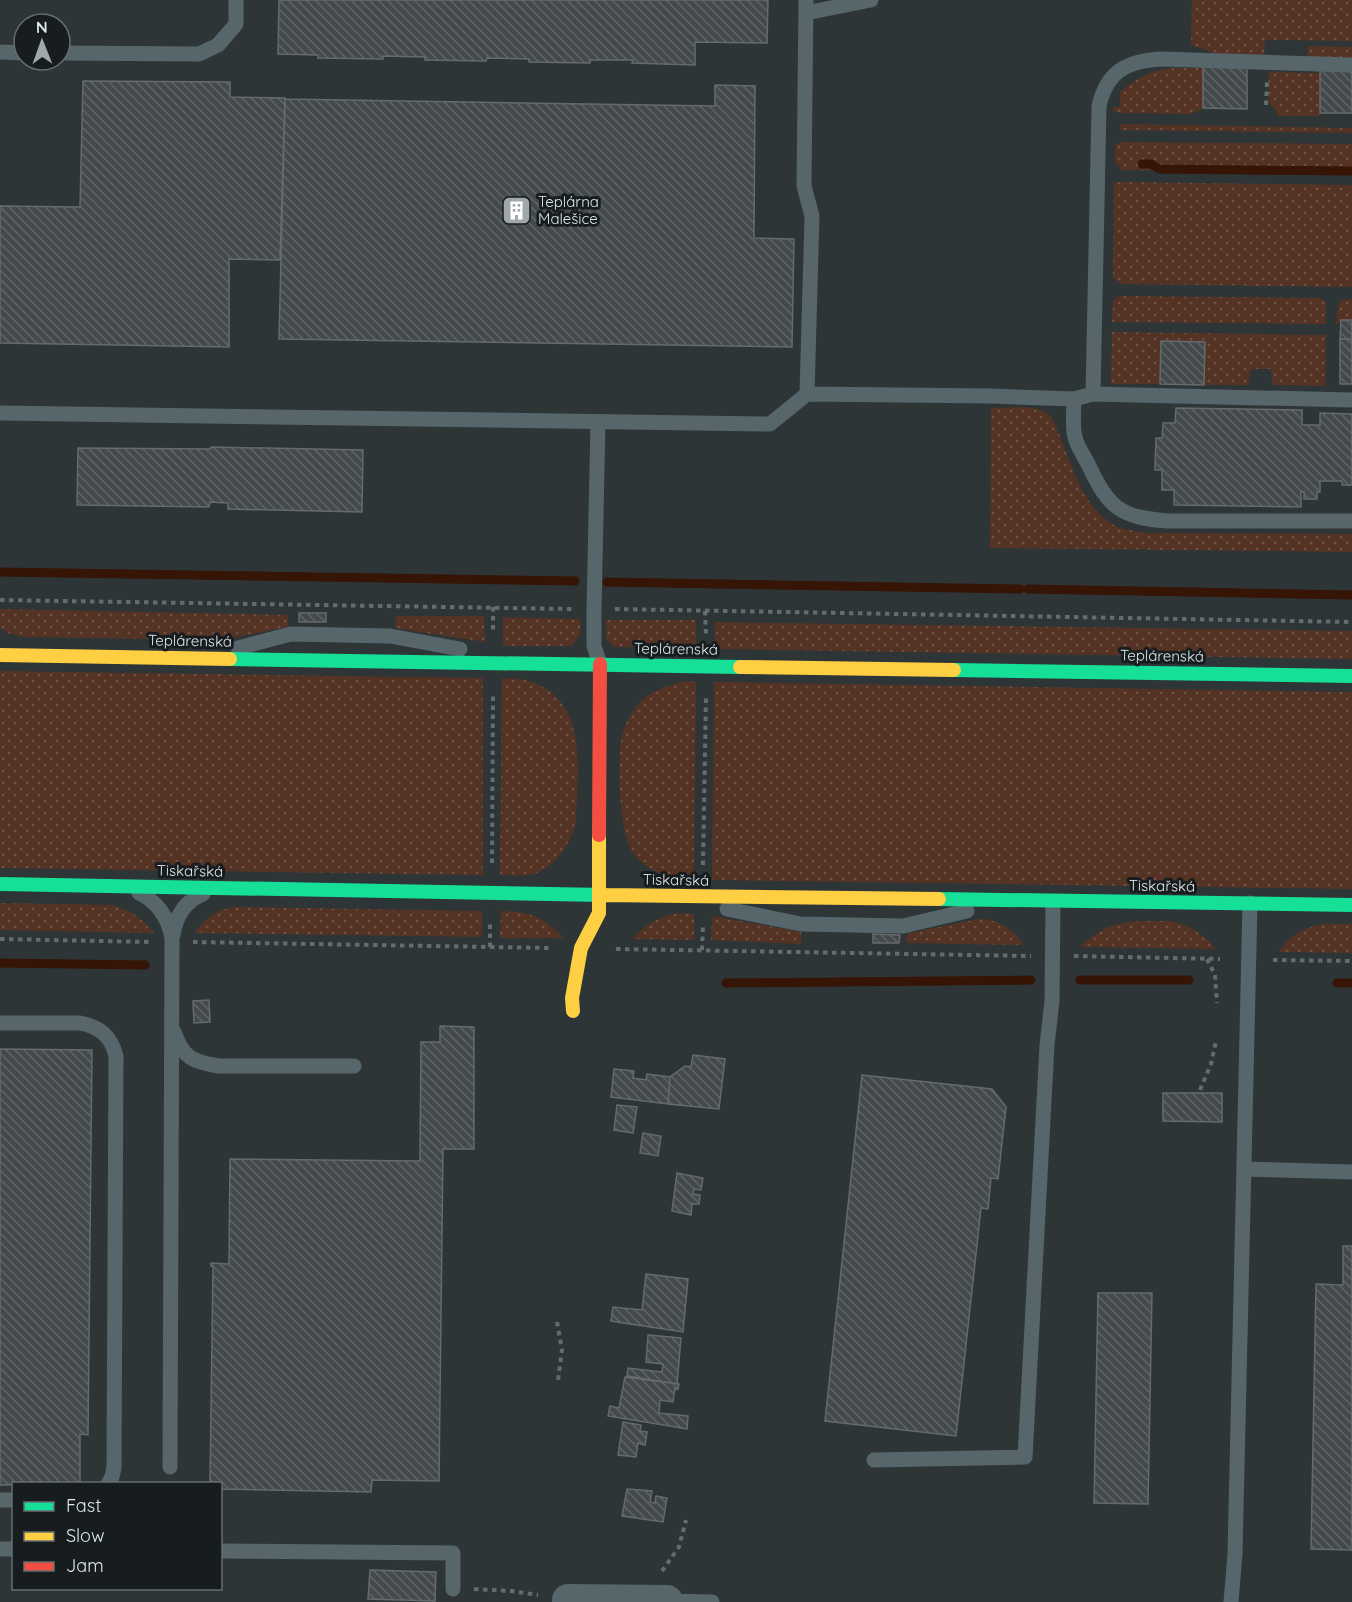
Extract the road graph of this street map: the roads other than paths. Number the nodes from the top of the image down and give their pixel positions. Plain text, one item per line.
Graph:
1 (236, 0) edge
2 (871, 0) edge
3 (806, 7) edge
4 (72, 53) edge
5 (1352, 65) edge
6 (807, 394) junction
7 (1094, 394) junction
8 (1074, 399) junction
9 (1352, 400) edge
10 (0, 413) edge
11 (598, 422) junction
12 (1352, 521) edge
13 (0, 655) edge
14 (195, 658) junction
15 (537, 663) junction
16 (600, 664) junction
17 (1352, 676) edge
18 (0, 884) edge
19 (113, 886) junction
20 (231, 888) junction
21 (600, 895) junction
22 (659, 896) junction
23 (1012, 901) junction
24 (1053, 902) junction
25 (1250, 903) junction
26 (1352, 905) edge
27 (165, 940) junction
28 (573, 1011) dead end
29 (0, 1023) edge
30 (172, 1027) junction
31 (354, 1066) dead end
32 (1244, 1169) junction
33 (1352, 1172) edge
34 (874, 1460) dead end
35 (170, 1467) dead end
36 (109, 1482) edge
37 (222, 1551) edge
38 (453, 1589) dead end
39 (656, 1601) edge
40 (568, 1602) edge
41 (712, 1602) edge
42 (1232, 1602) edge

1 - 4 lane
2 - 3 lane
3 - 6 lane
5 - 7 lane
6 - 8 lane
6 - 11 lane
7 - 8 lane
7 - 9 lane
8 - 12 lane
10 - 11 lane
11 - 16 lane
13 - 14 street, Teplárenská
14 - 15 street, Teplárenská
14 - 15 lane
15 - 16 street, Teplárenská
16 - 17 street, Teplárenská
16 - 21 street
18 - 19 street, Tiskařská
19 - 20 street, Tiskařská
19 - 27 lane
20 - 21 street, Tiskařská
20 - 27 lane
21 - 22 street, Tiskařská
21 - 28 street
22 - 23 street, Tiskařská
22 - 23 lane
23 - 24 street, Tiskařská
24 - 25 street, Tiskařská
24 - 34 lane
25 - 26 street, Tiskařská
25 - 32 lane
27 - 30 lane
29 - 36 lane
30 - 31 lane
30 - 35 lane
32 - 33 lane
32 - 42 lane
37 - 38 lane
39 - 40 street
39 - 41 lane

